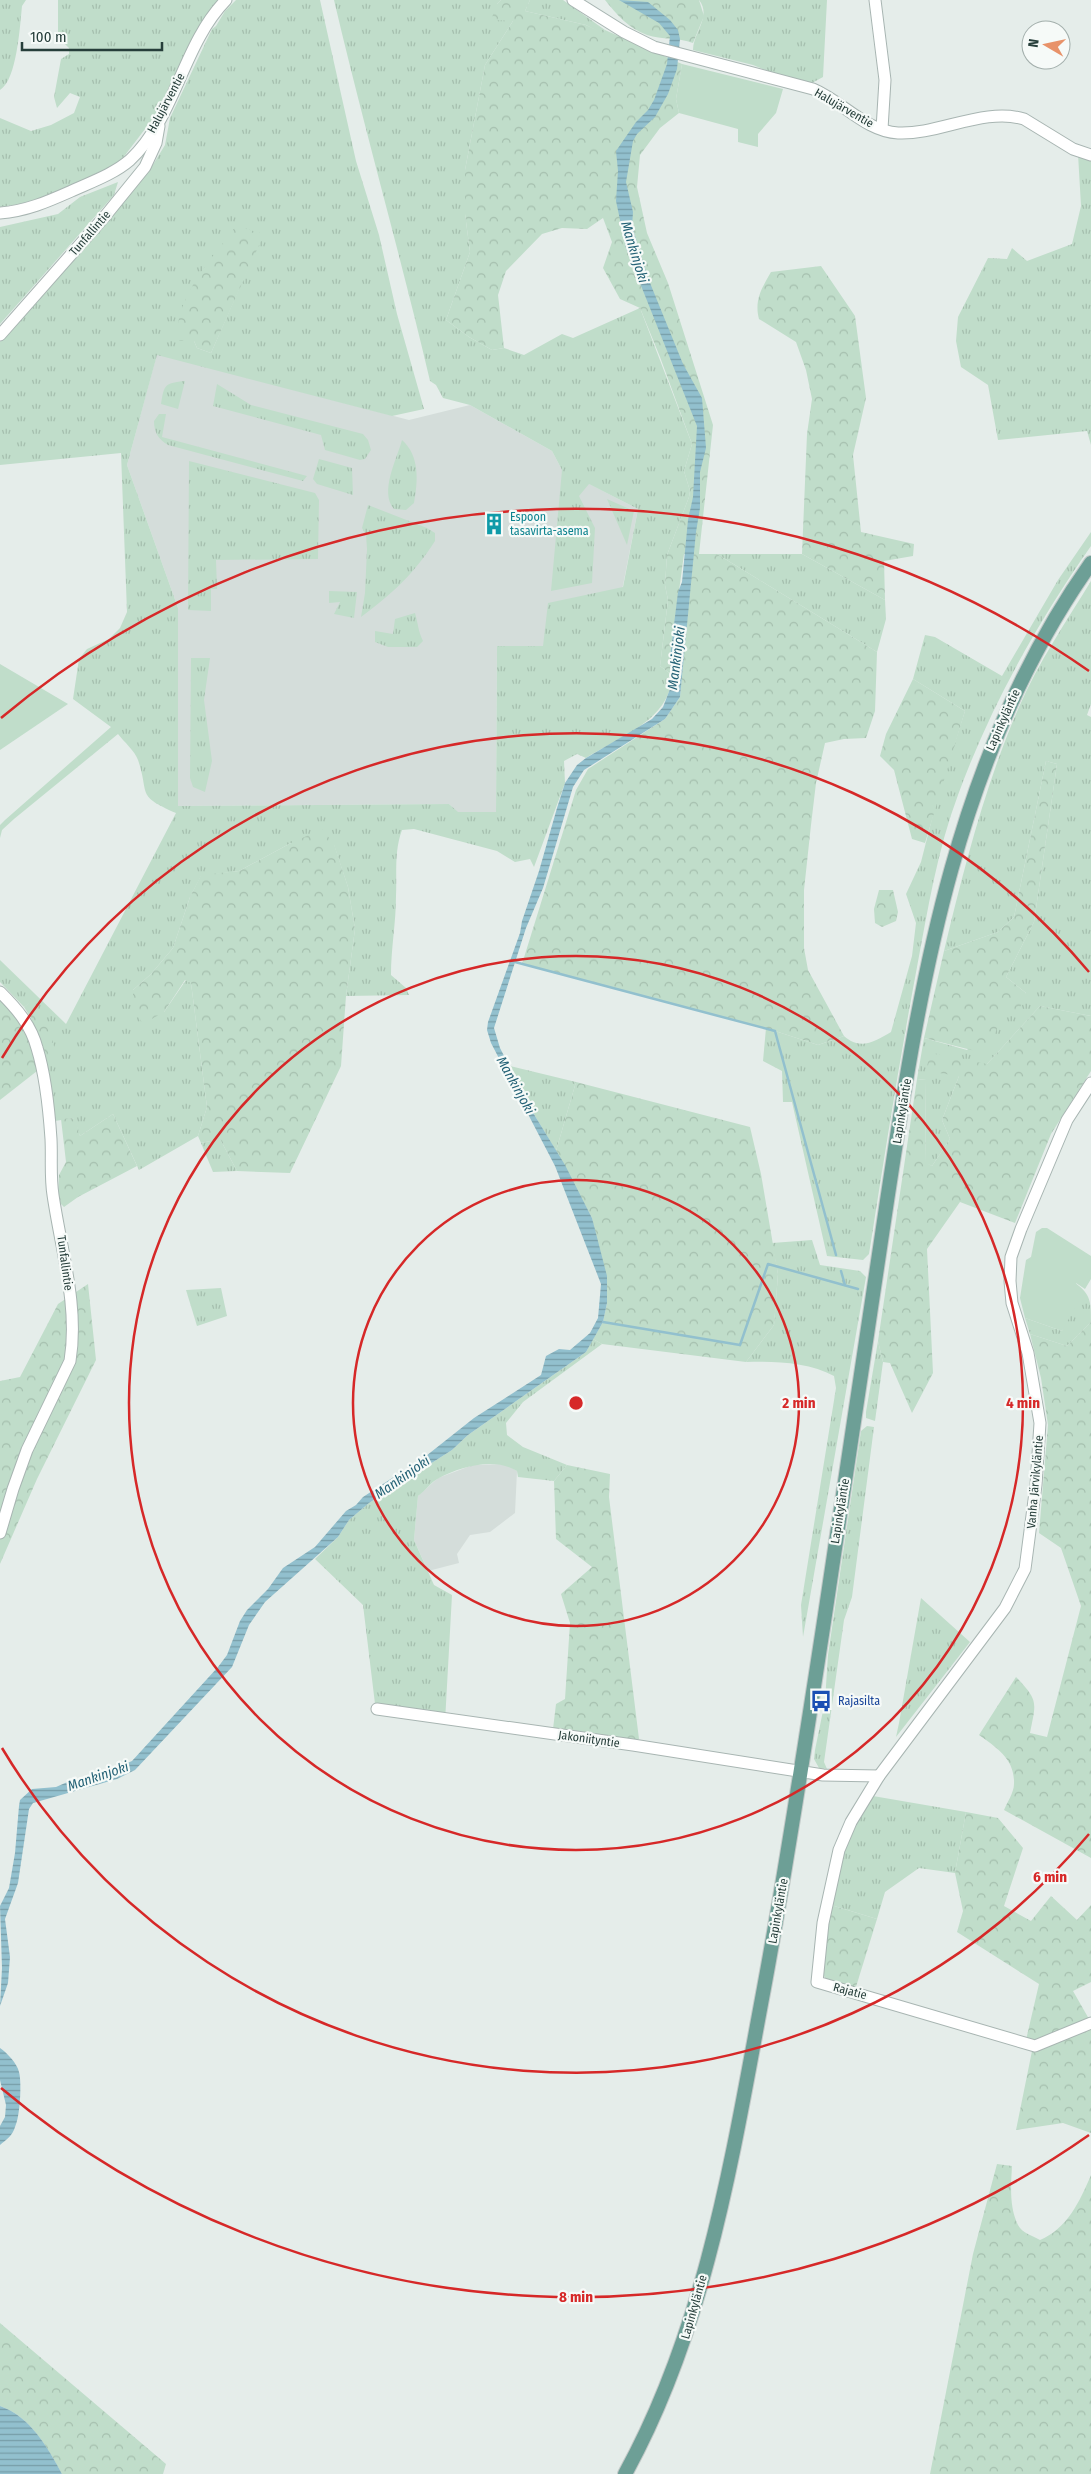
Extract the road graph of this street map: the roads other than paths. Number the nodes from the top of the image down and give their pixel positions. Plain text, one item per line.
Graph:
1 (226, 0) edge
2 (573, 0) edge
3 (875, 0) edge
4 (161, 119) junction
5 (882, 129) junction
6 (1091, 155) edge
7 (0, 213) edge
8 (0, 335) edge
9 (1091, 563) edge
10 (0, 992) edge
11 (1091, 1083) edge
12 (0, 1533) edge
13 (377, 1709) dead end
14 (801, 1772) junction
15 (879, 1776) junction
16 (1091, 2023) edge
17 (625, 2474) edge

1 - 4 street, Halujärventie
2 - 5 street, Halujärventie
3 - 5 street
4 - 7 street, Halujärventie
4 - 8 street, Tunfallintie
5 - 6 street, Halujärventie
9 - 14 main road, Lapinkyläntie
10 - 12 street, Tunfallintie
11 - 15 street, Vanha Järvikyläntie
13 - 14 street, Jakoniityntie
14 - 15 street
14 - 17 main road, Lapinkyläntie
15 - 16 street, Rajatie

